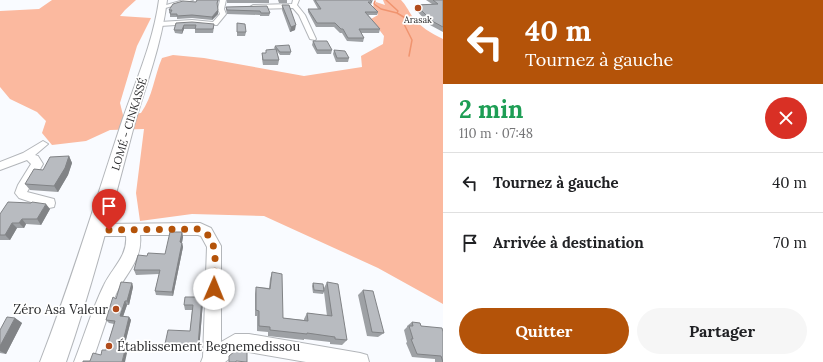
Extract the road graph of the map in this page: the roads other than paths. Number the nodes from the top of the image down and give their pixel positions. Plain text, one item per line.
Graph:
1 (190, 0) edge
2 (296, 3) edge
3 (162, 4) edge
4 (225, 5) edge
5 (247, 7) edge
6 (160, 24) junction
7 (313, 39) edge
8 (43, 144) dead end
9 (27, 156) junction
10 (0, 166) edge
11 (49, 203) dead end
12 (97, 230) junction
13 (133, 230) junction
14 (211, 361) edge
15 (53, 362) edge
16 (83, 362) edge
17 (360, 362) edge

1 - 3 street
2 - 5 street
2 - 7 street
3 - 6 highway, LOMÉ - CINKASSÉ
4 - 6 street
6 - 12 highway, LOMÉ - CINKASSÉ
8 - 9 street
9 - 10 street
9 - 11 street
12 - 13 street
12 - 15 highway, LOMÉ - CINKASSÉ
13 - 14 street
13 - 16 street
14 - 17 street

